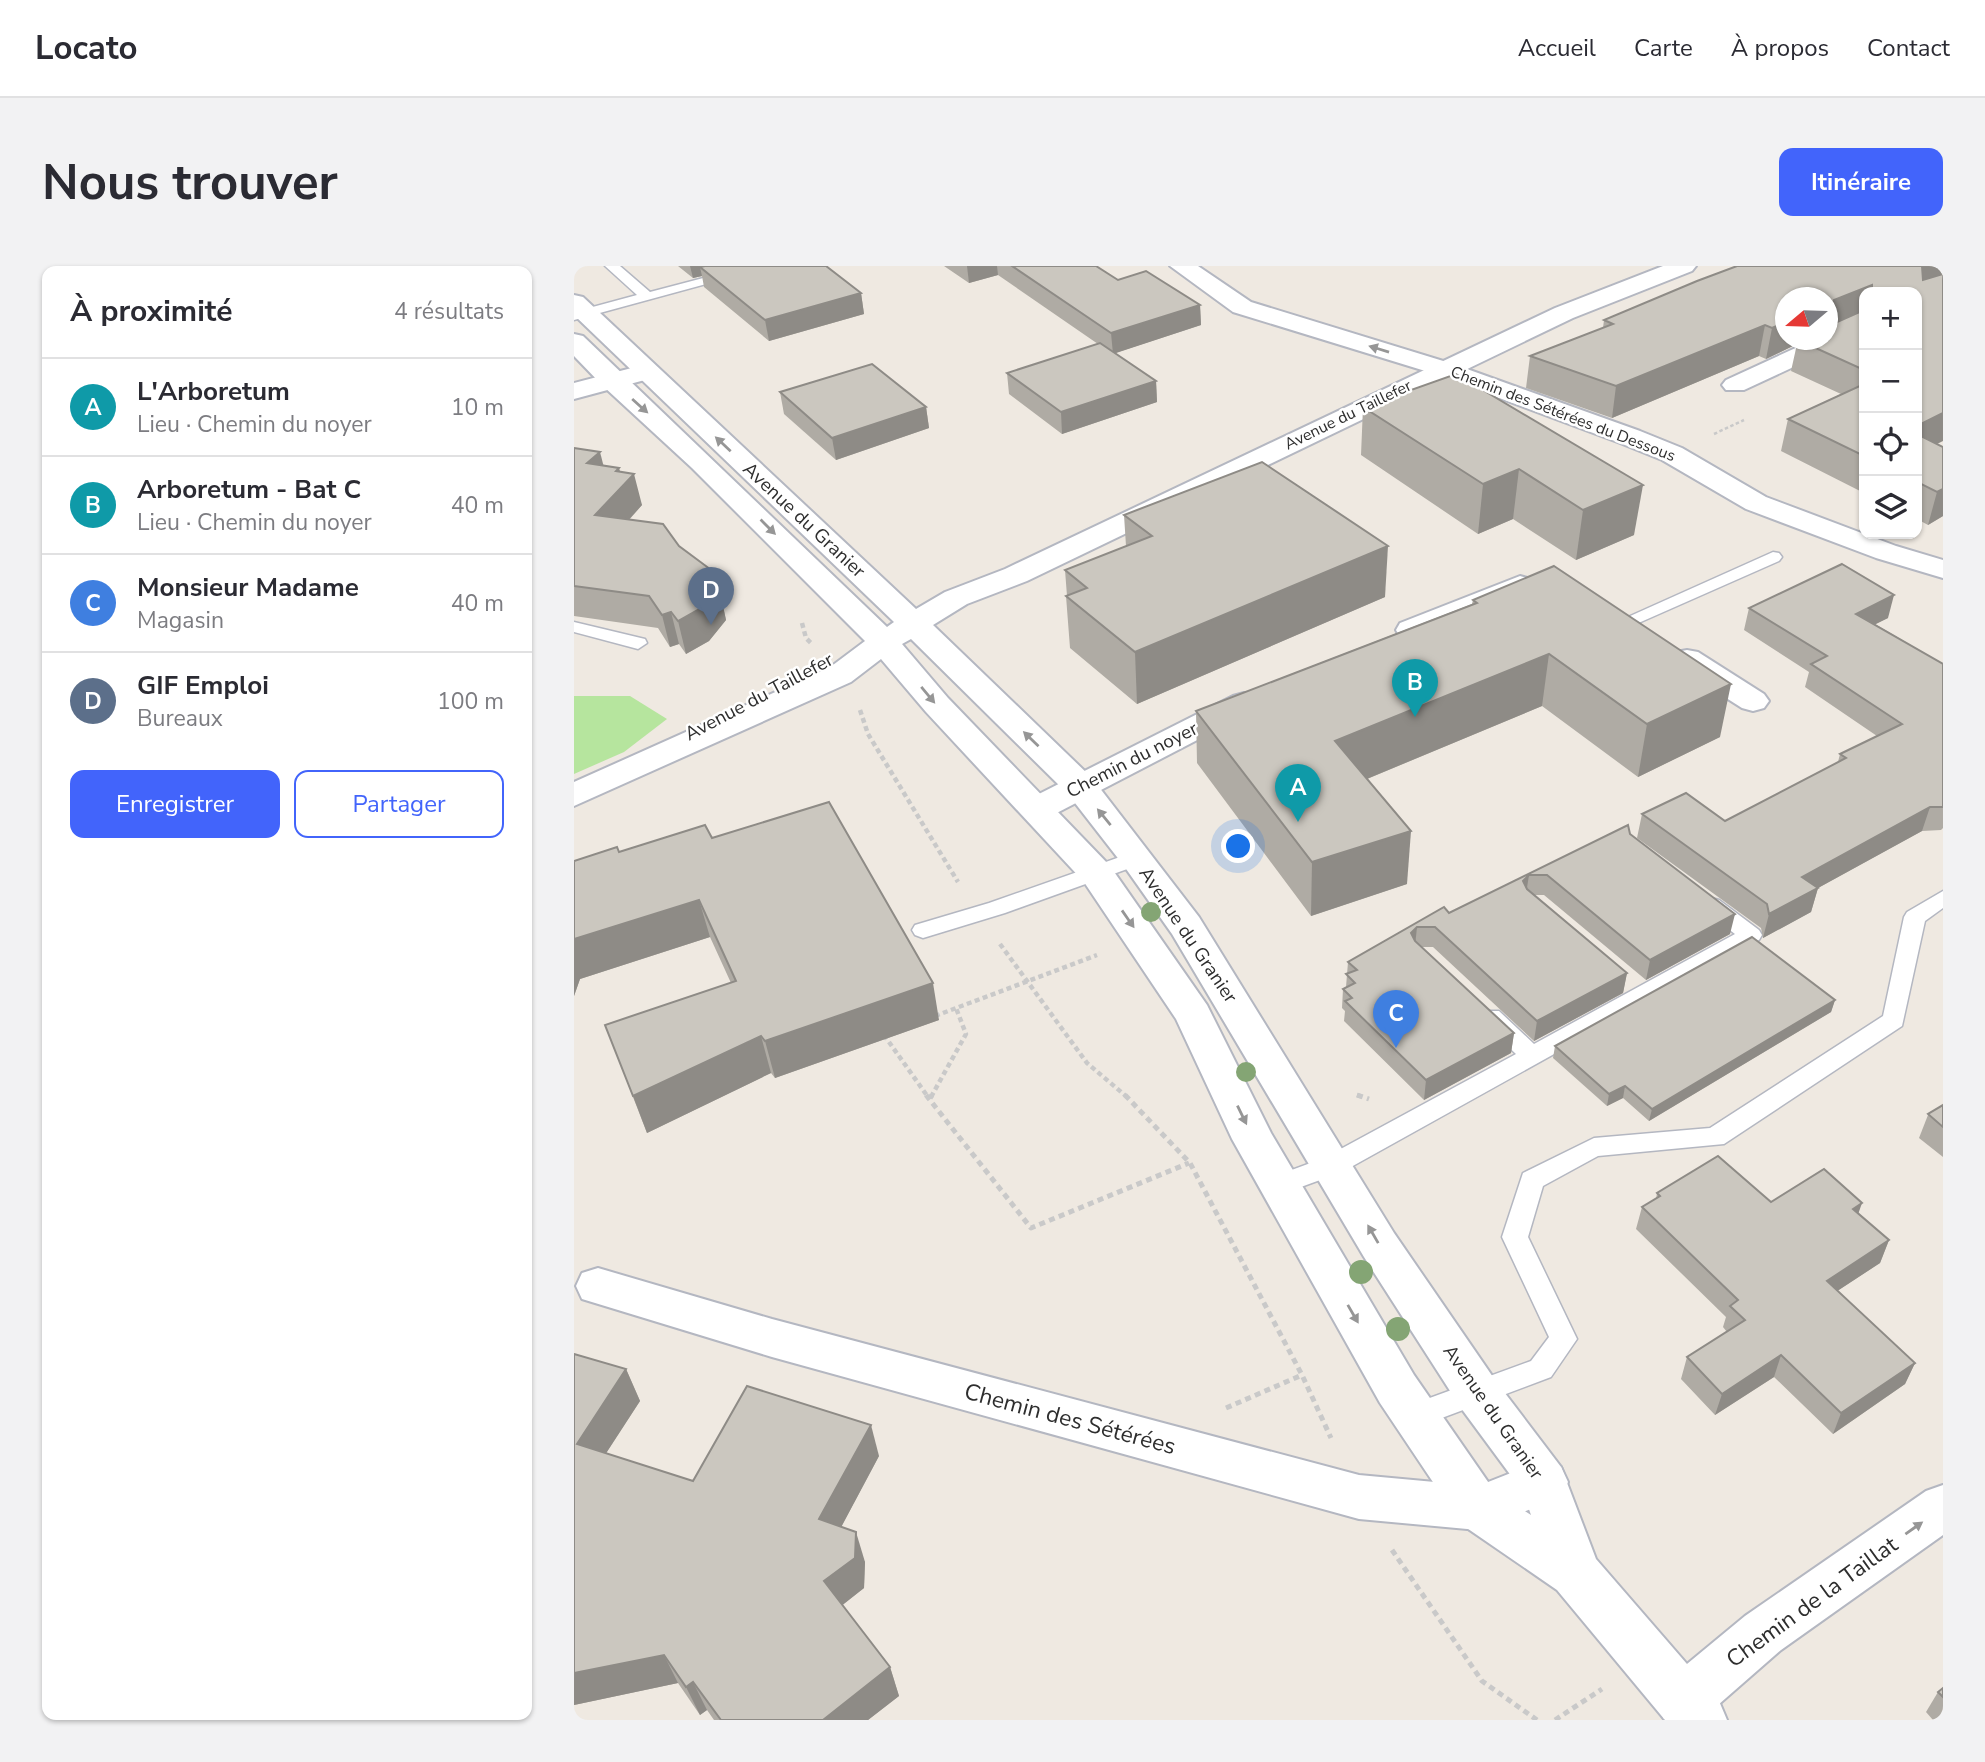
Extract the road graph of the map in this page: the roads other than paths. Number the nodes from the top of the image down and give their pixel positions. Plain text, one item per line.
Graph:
1 (612, 266) edge
2 (765, 266) edge
3 (1684, 266) edge
4 (1182, 267) edge
5 (648, 297) junction
6 (578, 310) edge
7 (1859, 327) edge
8 (574, 341) edge
9 (1444, 369) junction
10 (647, 372) junction
11 (612, 381) junction
12 (1735, 385) dead end
13 (574, 391) edge
14 (1773, 557) dead end
15 (1943, 569) edge
16 (1554, 580) edge
17 (1618, 613) joint
18 (574, 627) edge
19 (900, 634) junction
20 (638, 643) dead end
21 (1383, 643) edge
22 (1269, 692) edge
23 (1753, 701) dead end
24 (1080, 786) junction
25 (574, 795) edge
26 (1037, 809) junction
27 (1137, 858) junction
28 (1097, 874) junction
29 (1698, 895) edge
30 (1943, 898) edge
31 (923, 930) dead end
32 (1624, 977) edge
33 (1644, 994) junction
34 (1472, 1000) edge
35 (1532, 1055) junction
36 (1333, 1165) junction
37 (1279, 1185) junction
38 (598, 1286) dead end
39 (1478, 1394) junction
40 (1415, 1416) junction
41 (1544, 1482) junction
42 (1943, 1507) edge
43 (1478, 1508) junction
44 (1575, 1573) junction
45 (1691, 1710) edge

1 - 5 lane
2 - 5 lane
3 - 9 street, Avenue du Taillefer
9 -> 4 street, Chemin des Sétérées du Dessous
5 - 6 lane
6 - 10 street, Avenue du Granier
7 - 12 street
8 - 11 street, Avenue du Granier
9 - 15 street, Chemin des Sétérées du Dessous
9 - 19 street, Avenue du Taillefer
10 - 11 street
19 -> 10 street, Avenue du Granier
11 - 13 street
11 -> 19 street, Avenue du Granier
14 - 17 lane
16 - 21 street
17 - 23 street
18 - 20 lane
24 -> 19 street, Avenue du Granier
19 - 25 street, Avenue du Taillefer
19 -> 26 street, Avenue du Granier
22 - 24 street, Chemin du noyer
24 - 26 street, Chemin du noyer
27 -> 24 street, Avenue du Granier
26 - 28 street, Avenue du Granier
27 - 28 lane
27 - 36 street, Avenue du Granier
28 - 31 lane
28 -> 37 street, Avenue du Granier
29 - 33 lane
30 - 39 lane
32 - 33 lane
33 - 35 lane
34 - 35 lane
35 - 36 lane
36 - 37 lane
39 -> 36 street, Avenue du Granier
37 -> 40 street, Avenue du Granier
38 - 43 street, Chemin des Sétérées
39 - 40 lane
39 - 41 street, Avenue du Granier
40 - 43 street, Avenue du Granier
41 - 43 street, Chemin des Sétérées
41 - 44 street, Avenue du Granier
45 -> 42 street, Chemin de la Taillat
43 - 44 street, Avenue du Granier
44 - 45 street

